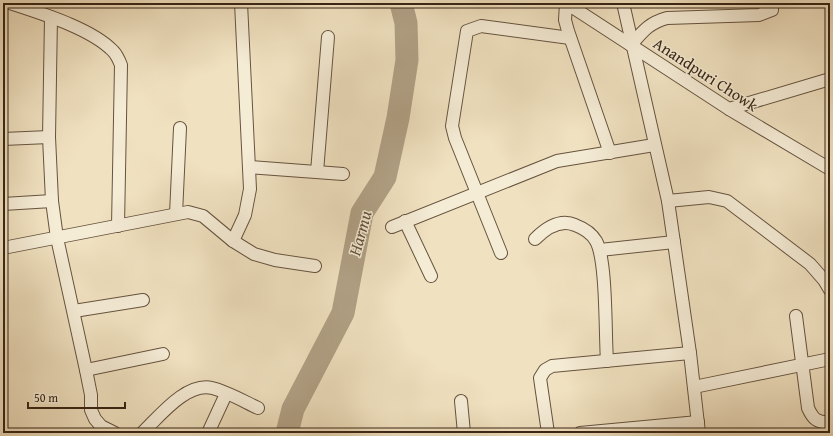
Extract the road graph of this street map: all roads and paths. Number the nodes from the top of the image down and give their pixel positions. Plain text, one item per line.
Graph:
1 (10, 3) edge
2 (241, 3) edge
3 (566, 3) edge
4 (623, 3) edge
5 (772, 3) edge
6 (51, 17) junction
7 (328, 37) dead end
8 (570, 38) junction
9 (631, 45) junction
10 (830, 79) edge
11 (729, 109) junction
12 (180, 128) dead end
13 (49, 137) junction
14 (3, 139) edge
15 (654, 145) junction
16 (610, 153) junction
17 (249, 167) junction
18 (830, 170) edge
19 (317, 172) junction
20 (343, 174) dead end
21 (476, 192) junction
22 (52, 201) junction
23 (668, 201) junction
24 (3, 204) edge
25 (176, 214) junction
26 (405, 221) junction
27 (118, 226) junction
28 (392, 227) dead end
29 (57, 238) junction
30 (535, 239) dead end
31 (233, 241) junction
32 (674, 242) junction
33 (3, 248) edge
34 (600, 250) junction
35 (501, 254) dead end
36 (315, 266) dead end
37 (431, 276) dead end
38 (830, 290) edge
39 (144, 300) dead end
40 (74, 311) junction
41 (796, 316) dead end
42 (690, 353) junction
43 (163, 354) dead end
44 (830, 359) edge
45 (607, 361) junction
46 (802, 365) junction
47 (86, 370) junction
48 (694, 387) junction
49 (226, 394) junction
50 (461, 401) dead end
51 (258, 408) dead end
52 (830, 422) edge
53 (698, 427) edge
54 (115, 433) edge
55 (142, 433) edge
56 (208, 433) edge
57 (464, 433) edge
58 (548, 433) edge
59 (580, 433) edge

1 - 6 street
2 - 17 street
3 - 8 street
3 - 9 street, Anandpuri Chowk
4 - 9 street
5 - 9 street
6 - 13 street
6 - 27 street
7 - 19 street
8 - 16 street
8 - 21 street
9 - 11 street, Anandpuri Chowk
9 - 15 street
10 - 11 street
11 - 18 street, Anandpuri Chowk
12 - 25 street
13 - 14 street
13 - 22 street
15 - 16 street
15 - 23 street
16 - 21 street
17 - 19 street
17 - 31 street
19 - 20 street
21 - 26 street
21 - 35 street
22 - 24 street
22 - 29 street
23 - 32 street
23 - 38 street
25 - 27 street
25 - 31 street
26 - 28 street
26 - 37 street
27 - 29 street
29 - 33 street
29 - 40 street
30 - 34 street
31 - 36 street
32 - 34 street
32 - 42 street
34 - 45 street
39 - 40 street
40 - 47 street
41 - 46 street
42 - 45 street
42 - 48 street
43 - 47 street
44 - 46 street
45 - 58 street
46 - 48 street
46 - 52 street
47 - 54 street
48 - 53 street
49 - 51 street
49 - 55 street
49 - 56 street
50 - 57 street
53 - 59 street

